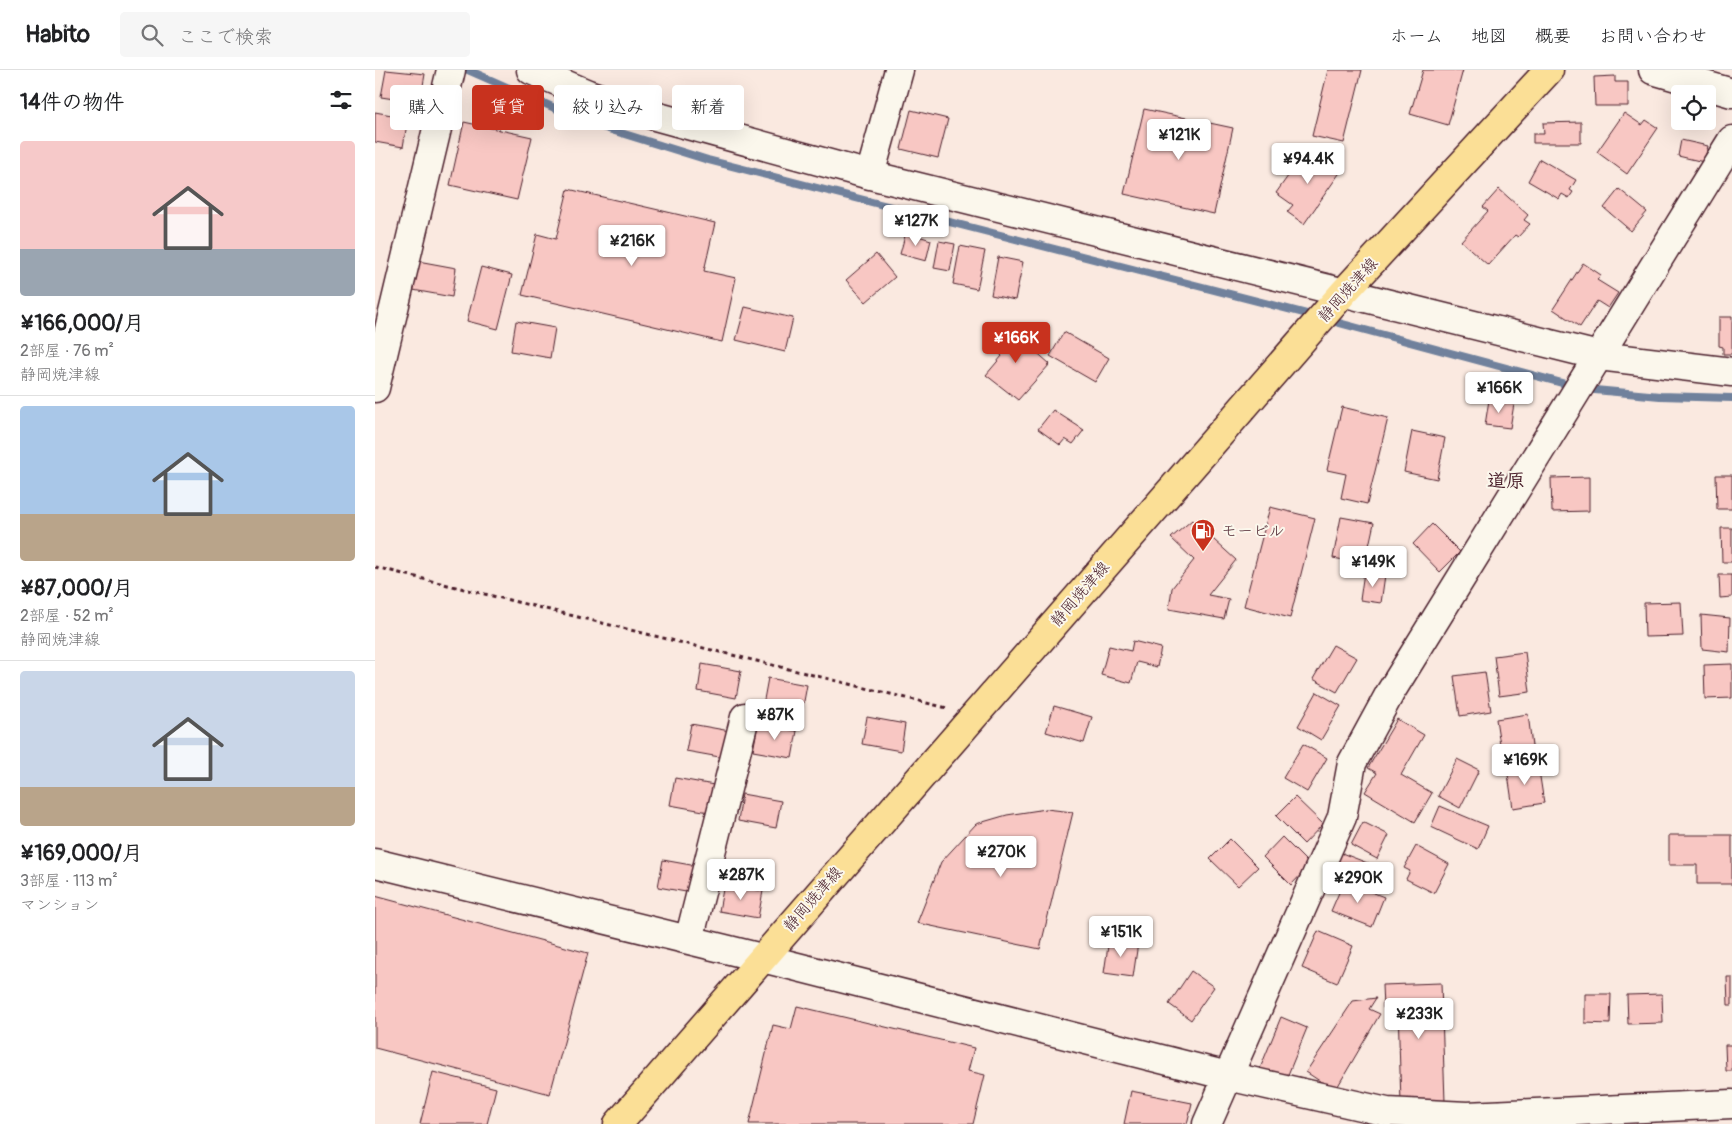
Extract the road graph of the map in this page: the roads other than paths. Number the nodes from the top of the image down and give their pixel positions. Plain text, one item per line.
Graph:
1 (451, 70) edge
2 (531, 70) edge
3 (899, 70) edge
4 (1549, 70) edge
5 (1653, 70) edge
6 (1732, 93) edge
7 (1732, 140) edge
8 (870, 175) junction
9 (1344, 292) junction
10 (1599, 356) junction
11 (1732, 372) edge
12 (375, 388) edge
13 (745, 716) dead end
14 (375, 863) edge
15 (689, 940) junction
16 (762, 958) junction
17 (1229, 1076) junction
18 (1732, 1104) edge
19 (618, 1124) edge
20 (1207, 1124) edge

1 - 12 street
2 - 8 street
3 - 8 street
4 - 9 main road, 静岡焼津線
5 - 6 street
7 - 10 street
8 - 9 street
9 - 10 street
9 - 16 main road, 静岡焼津線
10 - 11 street
10 - 17 street
13 - 15 street
14 - 15 street
15 - 16 street
16 - 17 street
16 - 19 main road, 静岡焼津線
17 - 18 street
17 - 20 street

